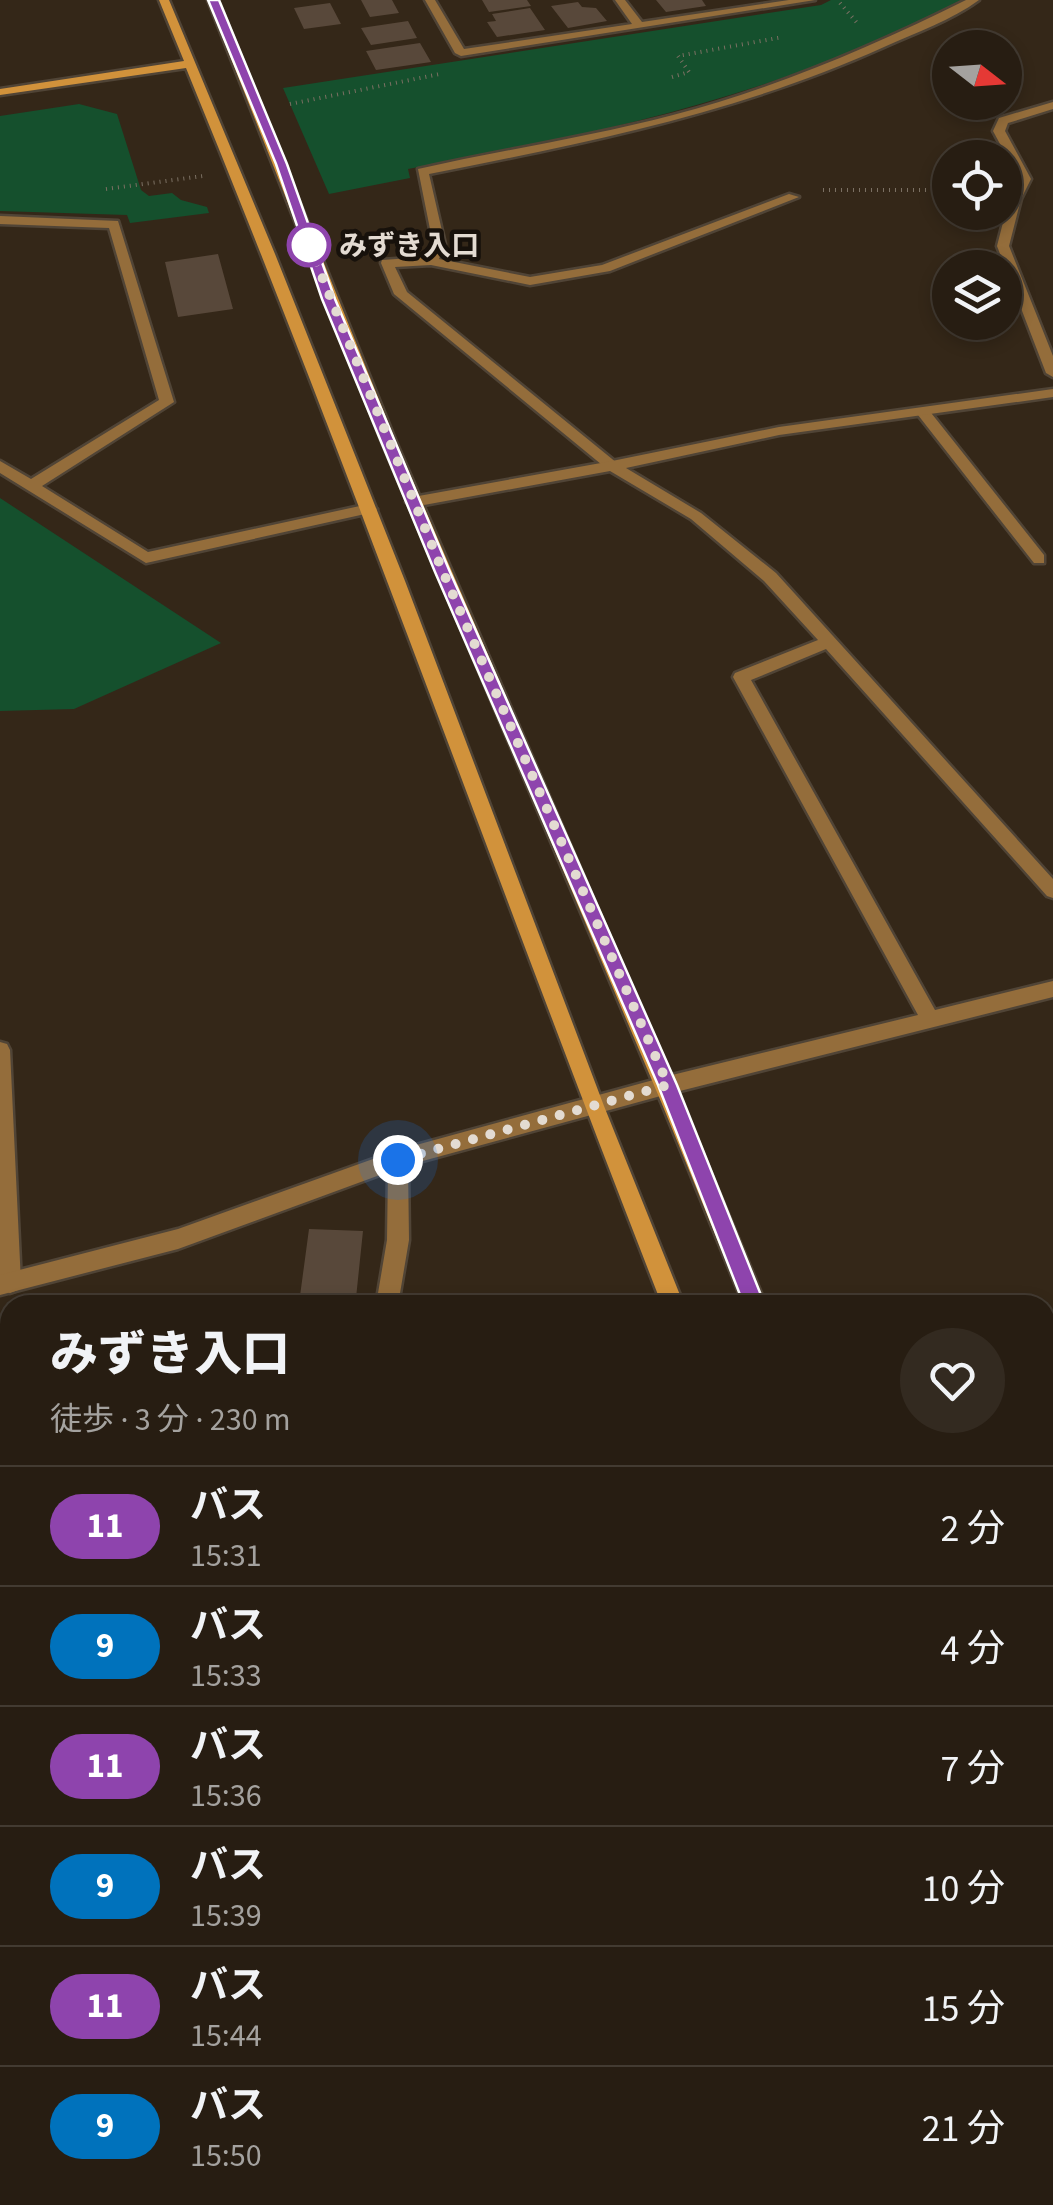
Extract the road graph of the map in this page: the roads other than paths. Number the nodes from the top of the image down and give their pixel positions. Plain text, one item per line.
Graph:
1 (164, 0) edge
2 (213, 0) edge
3 (430, 0) edge
4 (620, 0) edge
5 (810, 0) edge
6 (974, 0) edge
7 (639, 26) junction
8 (188, 64) junction
9 (0, 92) edge
10 (1053, 105) edge
11 (793, 197) road end
12 (0, 220) edge
13 (431, 260) junction
14 (1053, 374) edge
15 (1053, 393) edge
16 (922, 412) junction
17 (0, 466) edge
18 (612, 466) junction
19 (32, 485) junction
20 (413, 502) junction
21 (369, 508) junction
22 (1038, 559) dead end
23 (829, 642) junction
24 (1053, 891) edge
25 (1053, 989) edge
26 (930, 1017) junction
27 (0, 1050) edge
28 (668, 1085) junction
29 (594, 1106) junction
30 (398, 1160) junction
31 (5, 1284) edge
32 (389, 1295) edge
33 (669, 1295) edge
34 (751, 1295) edge

1 - 8 street
2 - 20 street
3 - 7 street
4 - 7 street
5 - 7 street
6 - 13 street
8 - 9 street
8 - 21 street
10 - 14 street
11 - 13 street
12 - 19 street
13 - 18 street
15 - 16 street
16 - 18 street
16 - 22 street
17 - 19 street
18 - 20 street
18 - 23 street
19 - 21 street
20 - 28 street
21 - 29 street
23 - 24 street
23 - 26 street
25 - 26 street
26 - 28 street
27 - 31 street
28 - 29 street
28 - 34 street
29 - 30 street
29 - 33 street
30 - 31 street
30 - 32 street

